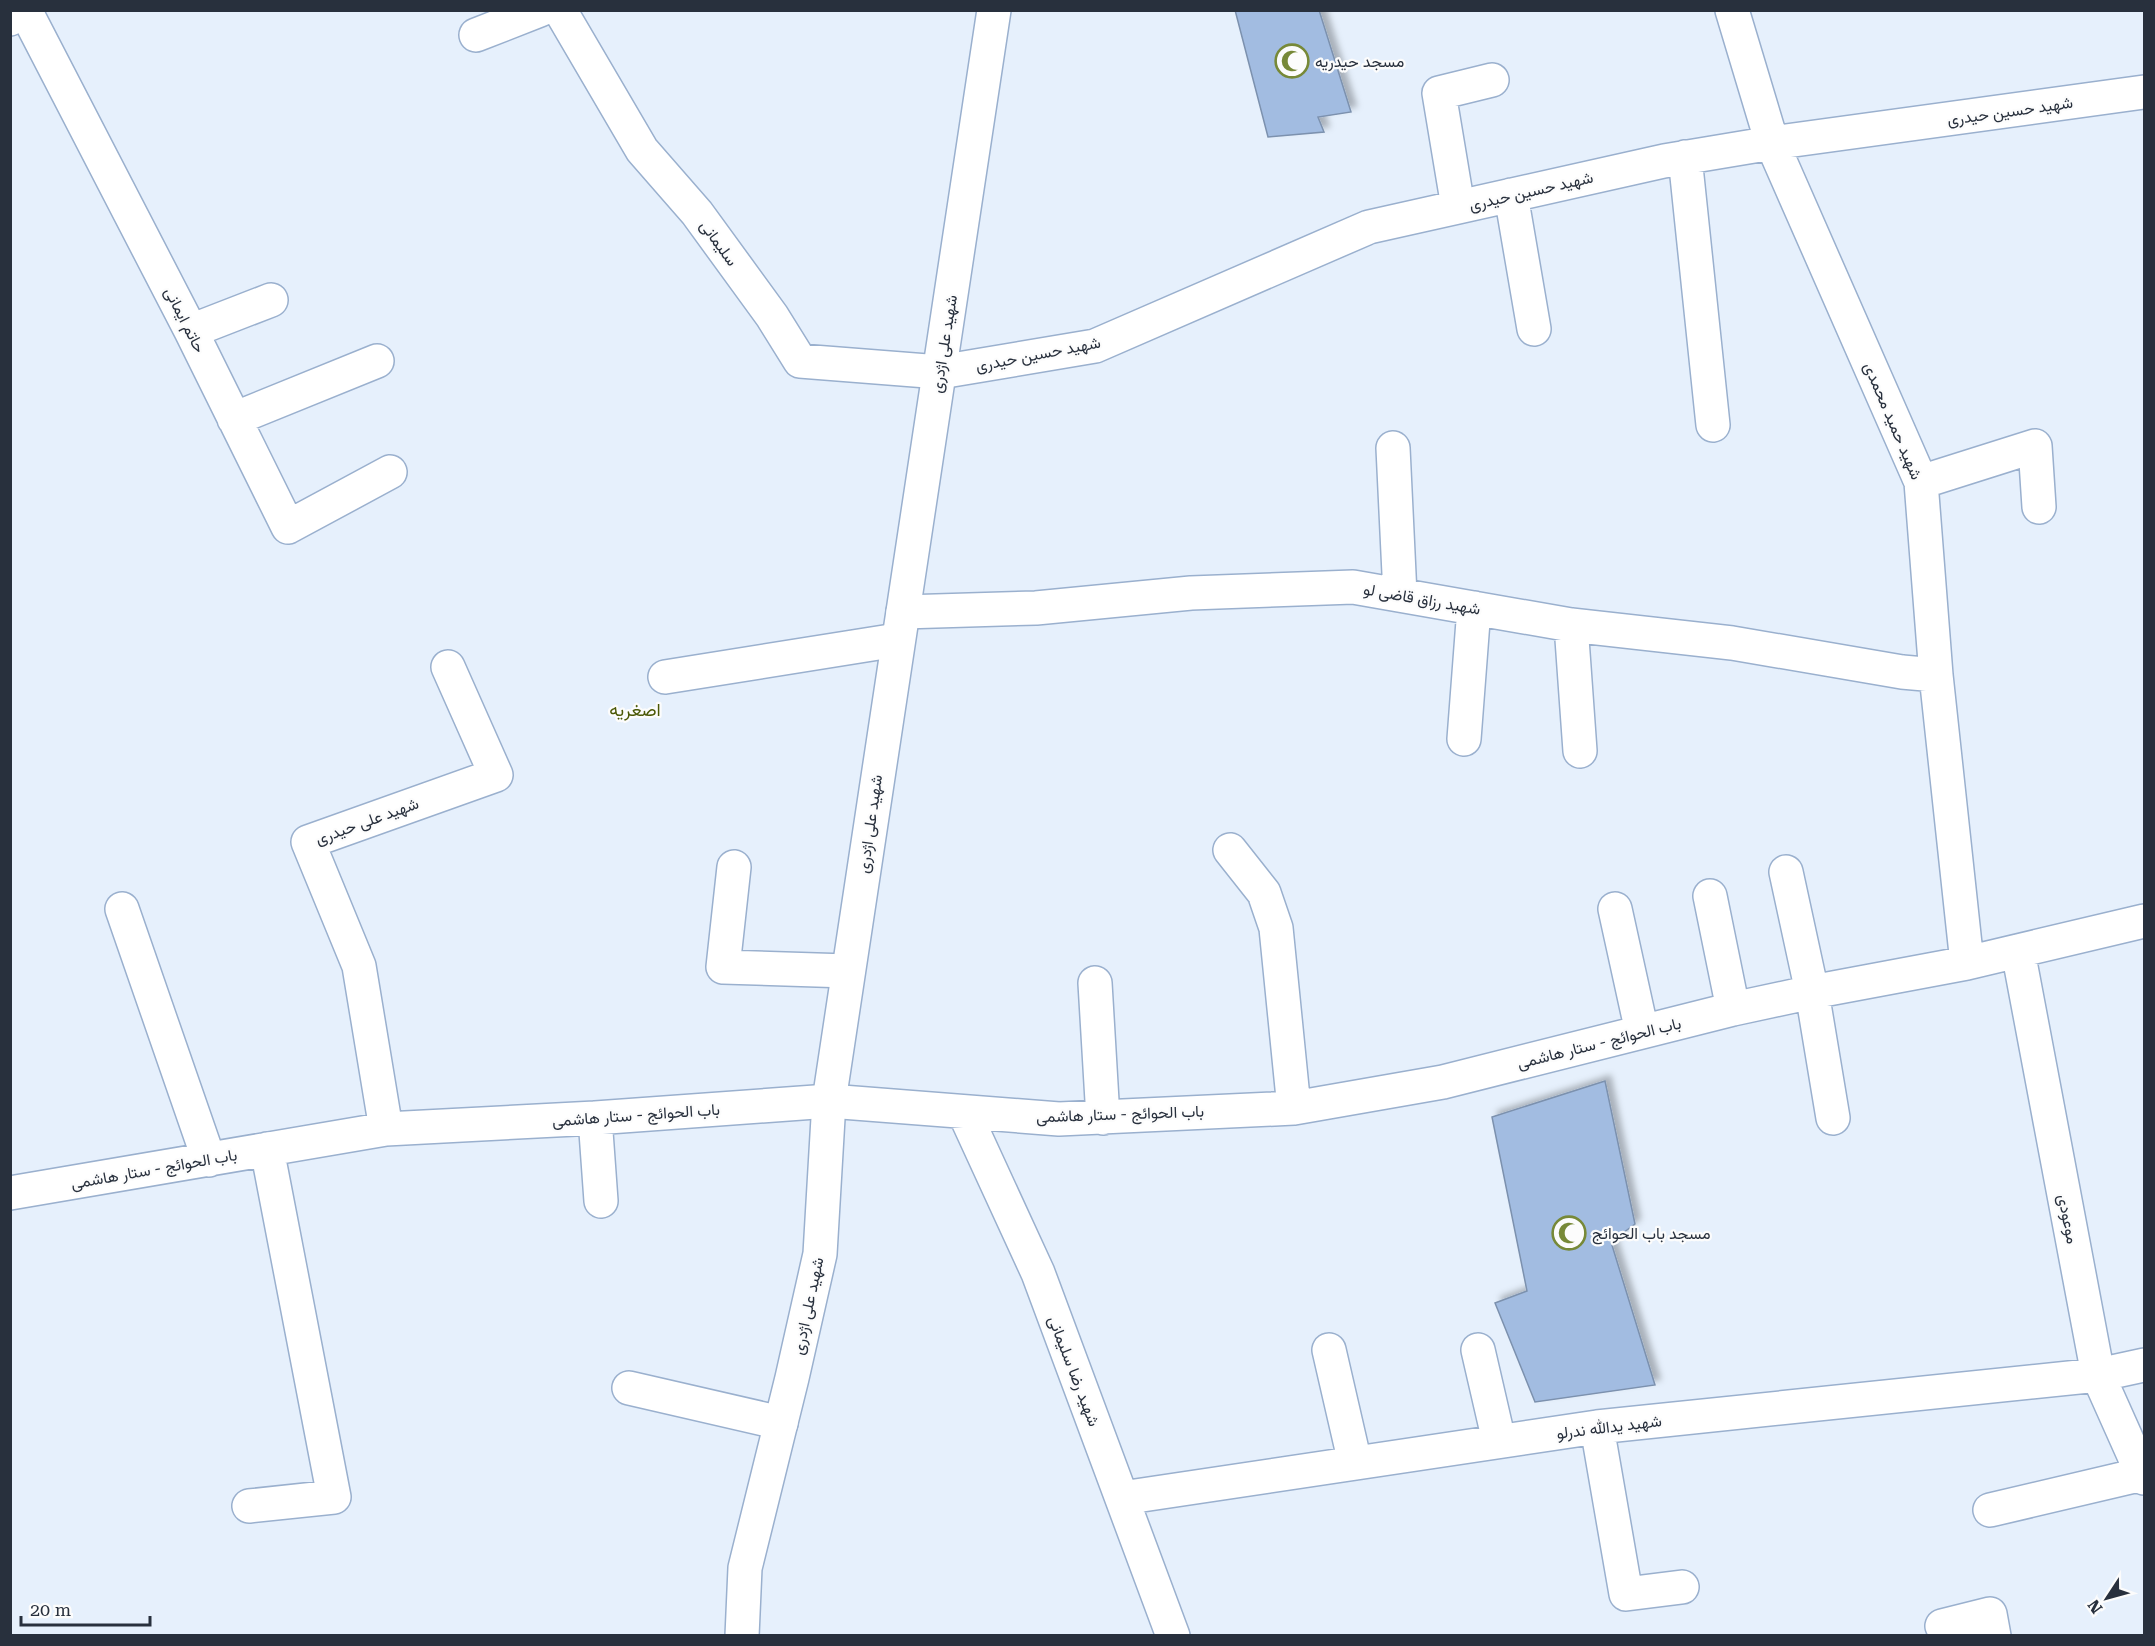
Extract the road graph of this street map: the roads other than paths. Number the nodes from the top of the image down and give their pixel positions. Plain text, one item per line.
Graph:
1 (540, 10) edge
2 (560, 10) edge
3 (994, 10) edge
4 (1732, 10) edge
5 (22, 13) edge
6 (476, 35) dead end
7 (1492, 80) dead end
8 (2145, 92) edge
9 (1772, 143) junction
10 (1685, 157) junction
11 (1511, 195) junction
12 (1458, 207) junction
13 (271, 300) dead end
14 (1534, 329) dead end
15 (191, 331) junction
16 (377, 362) dead end
17 (940, 372) junction
18 (234, 419) junction
19 (1713, 425) dead end
20 (1393, 448) dead end
21 (390, 472) dead end
22 (1921, 482) junction
23 (2039, 507) dead end
24 (1400, 595) junction
25 (1474, 608) junction
26 (1571, 625) junction
27 (900, 626) junction
28 (448, 667) dead end
29 (1936, 675) junction
30 (665, 677) dead end
31 (1464, 739) dead end
32 (1580, 751) dead end
33 (1230, 850) dead end
34 (734, 867) dead end
35 (1786, 872) dead end
36 (1710, 896) dead end
37 (122, 909) dead end
38 (1615, 909) dead end
39 (2145, 921) edge
40 (2018, 951) junction
41 (1967, 963) junction
42 (848, 972) junction
43 (1095, 983) dead end
44 (1812, 992) junction
45 (1733, 1009) junction
46 (1642, 1032) junction
47 (829, 1101) junction
48 (1294, 1108) junction
49 (964, 1112) junction
50 (595, 1118) junction
51 (1102, 1118) junction
52 (1833, 1118) dead end
53 (386, 1129) junction
54 (267, 1149) junction
55 (209, 1160) junction
56 (10, 1193) edge
57 (601, 1202) dead end
58 (1329, 1350) dead end
59 (1478, 1350) dead end
60 (2145, 1365) edge
61 (2098, 1375) junction
62 (630, 1388) dead end
63 (781, 1423) junction
64 (1597, 1427) junction
65 (1499, 1441) junction
66 (1355, 1463) junction
67 (2144, 1476) edge
68 (1122, 1498) junction
69 (249, 1506) dead end
70 (1990, 1510) dead end
71 (1682, 1587) dead end
72 (1942, 1626) dead end
73 (742, 1635) edge
74 (1173, 1635) edge
75 (1994, 1635) edge

1 - 6 street
2 - 17 street, سلیمانی
3 - 17 street, شهید علی اژدری
4 - 9 street, شهید حمید محمدی
5 - 15 street, حاتم ایمانی
7 - 12 street
8 - 9 street, شهید حسین حیدری
9 - 10 street, شهید حسین حیدری
9 - 22 street, شهید حمید محمدی
10 - 11 street, شهید حسین حیدری
10 - 19 street
11 - 12 street, شهید حسین حیدری
11 - 14 street
12 - 17 street, شهید حسین حیدری
13 - 15 street
15 - 18 street, حاتم ایمانی
16 - 18 street
17 - 27 street, شهید علی اژدری
18 - 21 street, حاتم ایمانی
20 - 24 street
22 - 23 street
22 - 29 street, شهید حمید محمدی
24 - 25 street, شهید رزاق قاضی لو
24 - 27 street, شهید رزاق قاضی لو
25 - 26 street, شهید رزاق قاضی لو
25 - 31 street
26 - 29 street, شهید رزاق قاضی لو
26 - 32 street
27 - 30 street, شهید رزاق قاضی لو
27 - 42 street, شهید علی اژدری
28 - 53 street, شهید علی حیدری
29 - 41 street, شهید حمید محمدی
33 - 48 street
34 - 42 street
35 - 44 street
36 - 45 street
37 - 55 street
38 - 46 street
39 - 40 street, باب الحوائج - ستار هاشمی
40 - 41 street, باب الحوائج - ستار هاشمی
40 - 61 street, موعودی
41 - 44 street, باب الحوائج - ستار هاشمی
42 - 47 street, شهید علی اژدری
43 - 51 street
44 - 45 street, باب الحوائج - ستار هاشمی
44 - 52 street
45 - 46 street, باب الحوائج - ستار هاشمی
46 - 48 street, باب الحوائج - ستار هاشمی
47 - 49 street, باب الحوائج - ستار هاشمی
47 - 50 street, باب الحوائج - ستار هاشمی
47 - 63 street, شهید علی اژدری
48 - 51 street, باب الحوائج - ستار هاشمی
49 - 51 street, باب الحوائج - ستار هاشمی
49 - 68 street, شهید رضا سلیمانی
50 - 53 street, باب الحوائج - ستار هاشمی
50 - 57 street
53 - 54 street, باب الحوائج - ستار هاشمی
54 - 55 street, باب الحوائج - ستار هاشمی
54 - 69 street
55 - 56 street, باب الحوائج - ستار هاشمی
58 - 66 street
59 - 65 street
60 - 61 street, شهید یدالله ندرلو
61 - 64 street, شهید یدالله ندرلو
61 - 67 street, موعودی
62 - 63 street
63 - 73 street, شهید علی اژدری
64 - 65 street, شهید یدالله ندرلو
64 - 71 street
65 - 66 street, شهید یدالله ندرلو
66 - 68 street, شهید یدالله ندرلو
67 - 70 street
68 - 74 street, شهید رضا سلیمانی
72 - 75 street

